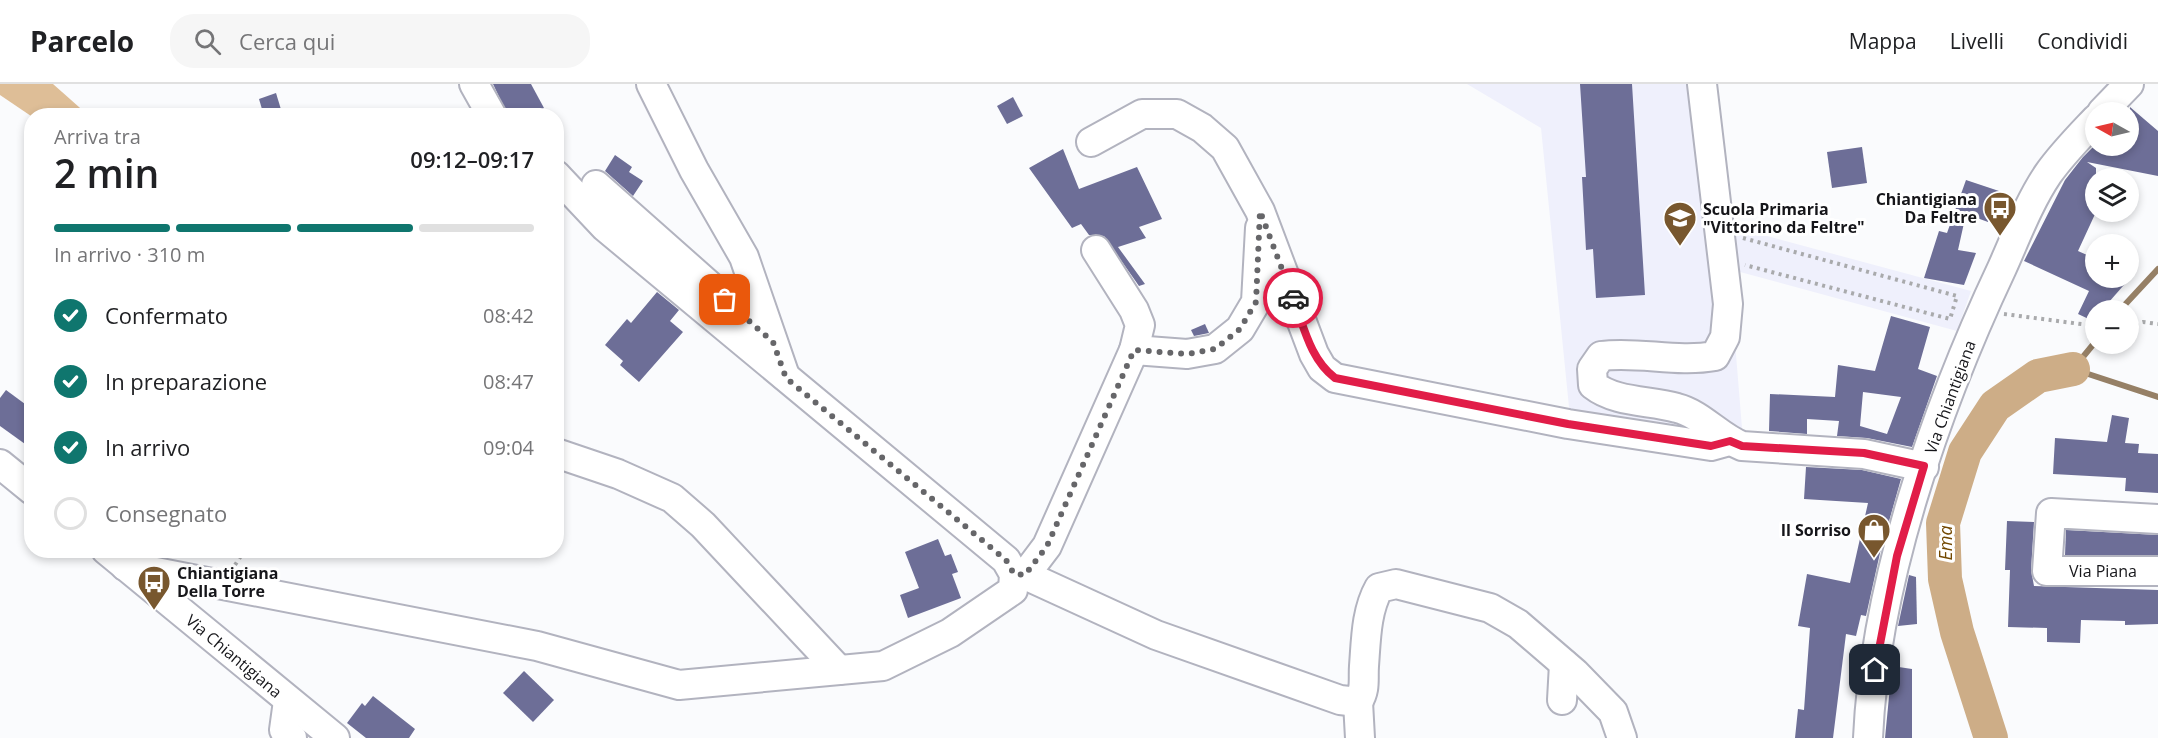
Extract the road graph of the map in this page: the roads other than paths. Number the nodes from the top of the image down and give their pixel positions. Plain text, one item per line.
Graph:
1 (474, 84) edge
2 (651, 84) edge
3 (1702, 84) edge
4 (2129, 84) edge
5 (2112, 102) edge
6 (488, 108) edge
7 (2085, 132) edge
8 (1091, 142) dead end
9 (564, 183) edge
10 (596, 185) dead end
11 (1260, 211) junction
12 (1096, 250) dead end
13 (773, 342) junction
14 (1134, 350) junction
15 (786, 378) junction
16 (1730, 441) junction
17 (564, 456) edge
18 (0, 464) edge
19 (1924, 466) junction
20 (24, 484) edge
21 (2158, 519) edge
22 (115, 558) edge
23 (2158, 571) edge
24 (1020, 574) junction
25 (1564, 664) junction
26 (839, 670) junction
27 (1562, 700) dead end
28 (288, 701) junction
29 (1358, 702) junction
30 (291, 738) edge
31 (335, 738) edge
32 (1360, 738) edge
33 (1622, 738) edge
34 (1868, 738) edge

1 - 6 street
2 - 13 street
3 - 16 street
4 - 5 street
7 - 19 street, Via Chiantigiana
8 - 11 street
9 - 15 street
10 - 13 street
11 - 14 street
11 - 16 street
12 - 14 street
13 - 15 street
14 - 24 street
15 - 24 street
16 - 19 street
17 - 26 street
18 - 20 street
19 - 34 street, Via Chiantigiana
21 - 23 street, Via Piana
22 - 26 street
22 - 28 street, Via Chiantigiana
24 - 26 street
24 - 29 street
25 - 27 street
25 - 29 street
25 - 33 street
28 - 30 street
28 - 31 street, Via Chiantigiana
29 - 32 street

